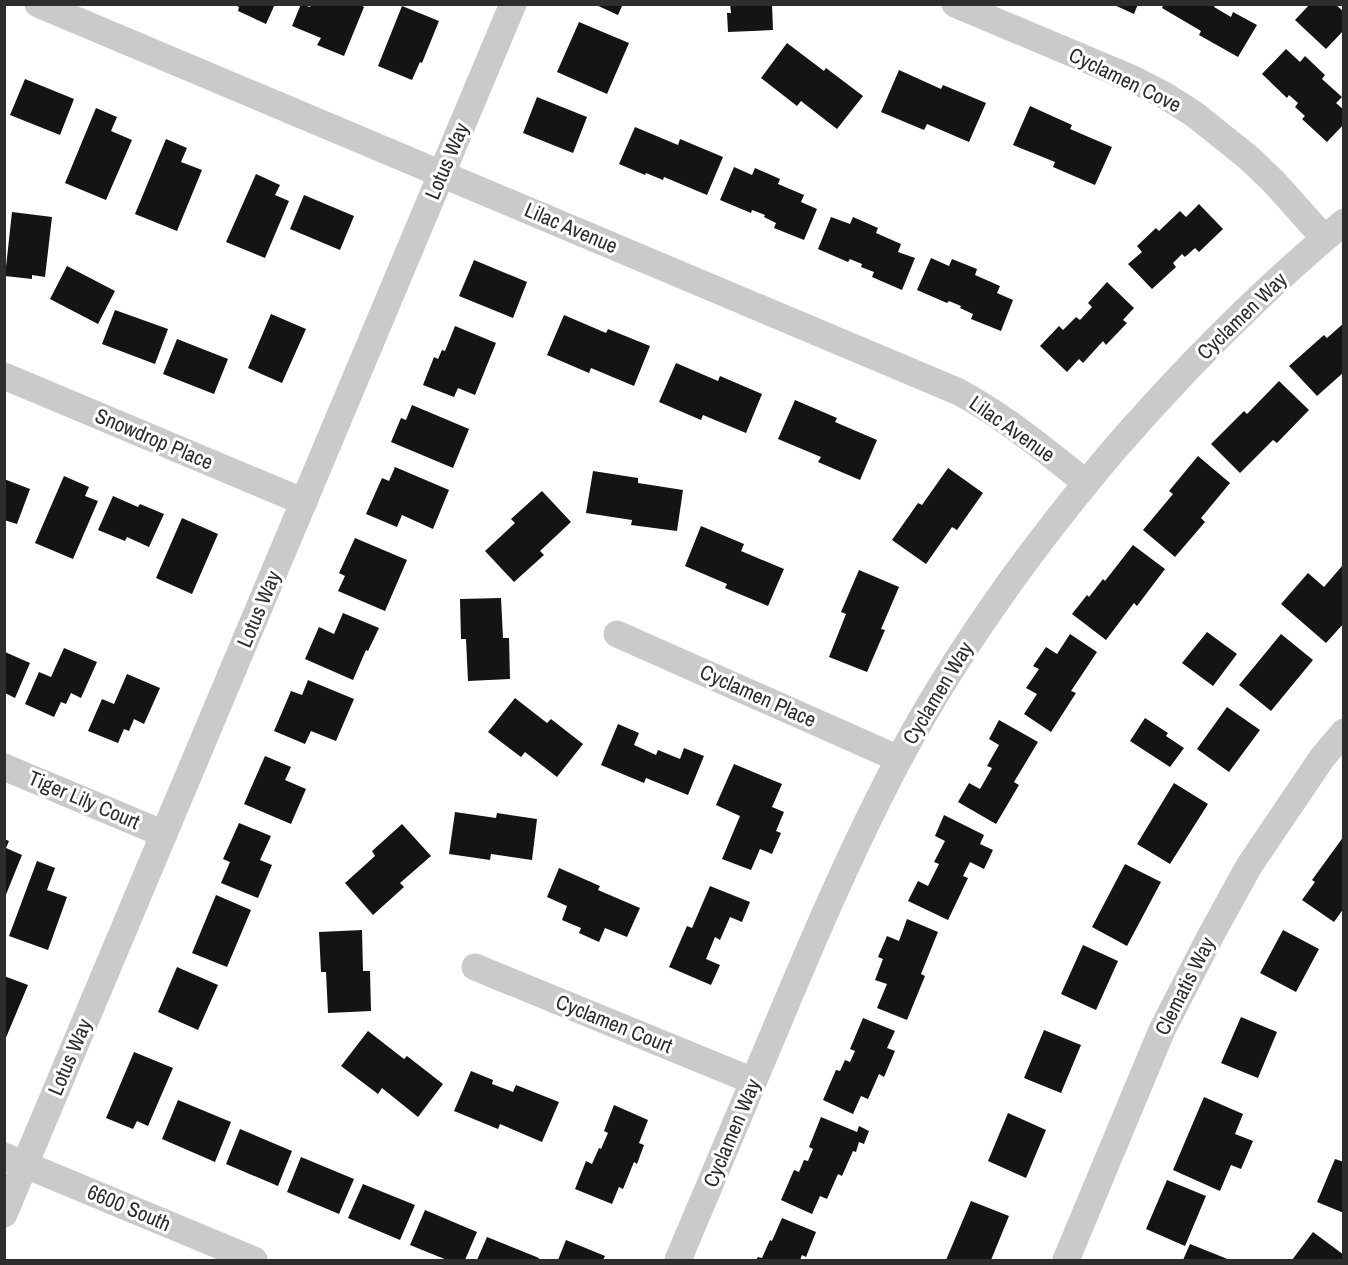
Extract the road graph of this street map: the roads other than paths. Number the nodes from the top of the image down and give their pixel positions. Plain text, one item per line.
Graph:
1 (38, 4) edge
2 (513, 4) edge
3 (955, 4) edge
4 (442, 174) junction
5 (1334, 230) edge
6 (4, 376) edge
7 (1086, 483) junction
8 (304, 502) junction
9 (617, 634) dead end
10 (1344, 732) edge
11 (899, 759) junction
12 (4, 766) edge
13 (164, 834) junction
14 (475, 967) dead end
15 (753, 1081) junction
16 (15, 1160) edge
17 (4, 1214) edge
18 (254, 1260) edge
19 (678, 1260) edge
20 (1066, 1260) edge

1 - 4 street, Lilac Avenue
2 - 4 street, Lotus Way
3 - 5 street, Cyclamen Cove
4 - 7 street, Lilac Avenue
4 - 8 street, Lotus Way
5 - 7 street, Cyclamen Way
6 - 8 street, Snowdrop Place
7 - 11 street, Cyclamen Way
8 - 13 street, Lotus Way
9 - 11 street, Cyclamen Place
10 - 20 street, Clematis Way
11 - 15 street, Cyclamen Way
12 - 13 street, Tiger Lily Court
13 - 16 street, Lotus Way
14 - 15 street, Cyclamen Court
15 - 19 street, Cyclamen Way
16 - 17 street, Lotus Way
16 - 18 street, 6600 South

